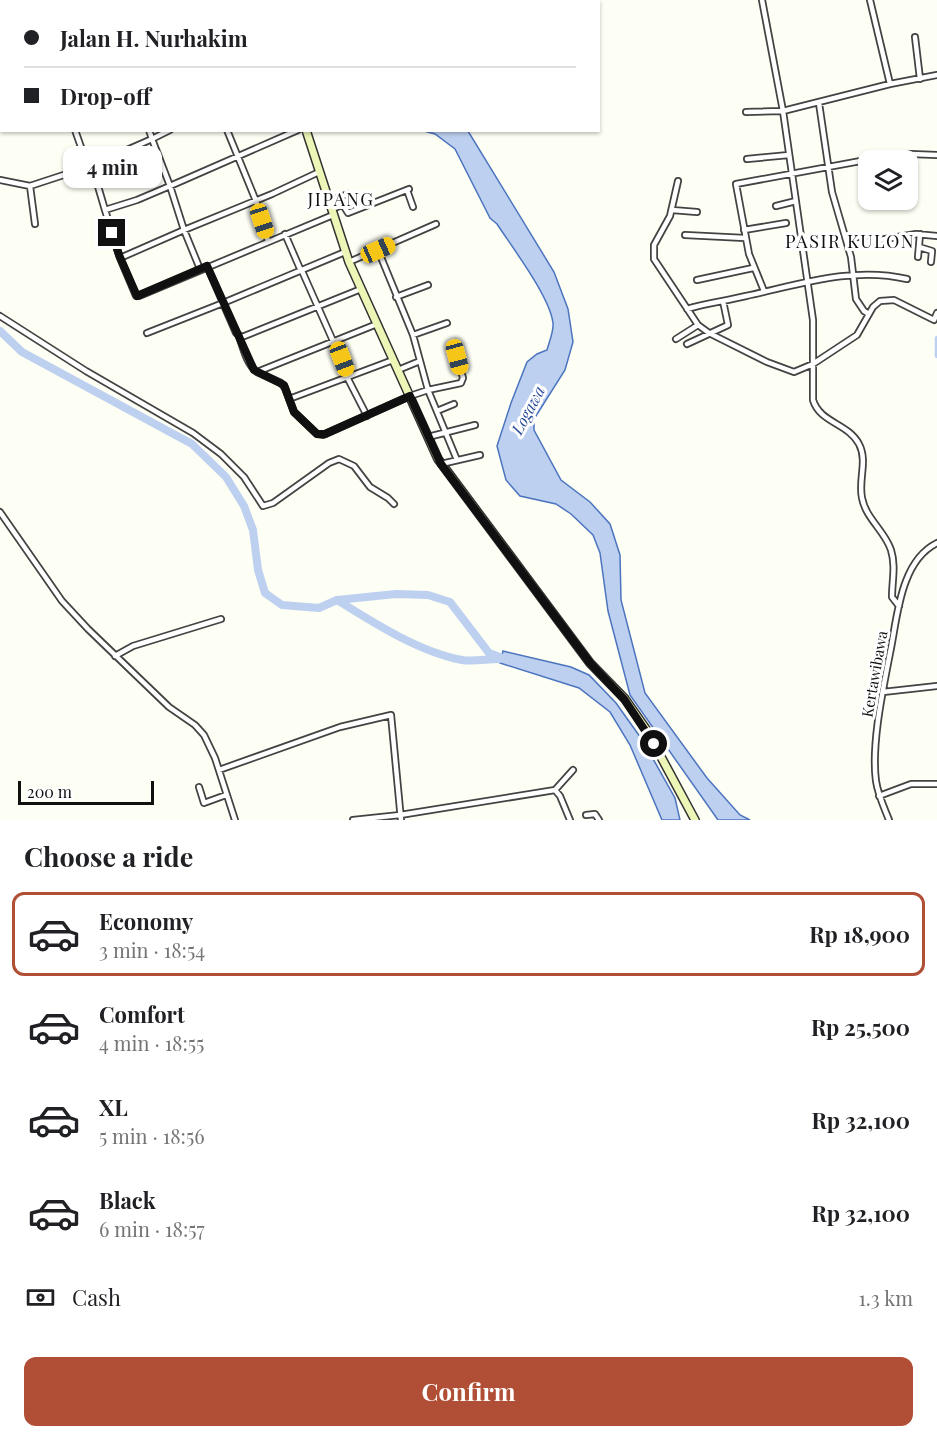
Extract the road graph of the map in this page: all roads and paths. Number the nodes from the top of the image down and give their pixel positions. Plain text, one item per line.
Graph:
1 (762, 0) edge
2 (870, 0) edge
3 (915, 37) dead end
4 (937, 75) edge
5 (920, 79) junction
6 (890, 84) junction
7 (819, 103) junction
8 (783, 111) junction
9 (746, 112) dead end
10 (76, 132) edge
11 (150, 132) edge
12 (166, 132) edge
13 (228, 132) edge
14 (292, 132) edge
15 (307, 132) edge
16 (152, 139) junction
17 (789, 155) junction
18 (937, 155) edge
19 (238, 156) junction
20 (747, 159) dead end
21 (90, 166) junction
22 (827, 167) junction
23 (319, 172) junction
24 (792, 175) junction
25 (0, 180) edge
26 (678, 181) dead end
27 (30, 186) junction
28 (170, 186) junction
29 (348, 194) dead end
30 (256, 201) junction
31 (796, 201) junction
32 (776, 206) dead end
33 (413, 207) dead end
34 (331, 208) junction
35 (105, 210) junction
36 (674, 210) junction
37 (698, 212) dead end
38 (786, 223) dead end
39 (35, 224) dead end
40 (435, 224) dead end
41 (184, 230) junction
42 (744, 230) junction
43 (285, 234) junction
44 (920, 234) junction
45 (685, 235) dead end
46 (937, 236) edge
47 (745, 238) junction
48 (268, 241) junction
49 (848, 245) junction
50 (919, 247) junction
51 (378, 250) junction
52 (345, 252) junction
53 (918, 257) dead end
54 (120, 258) junction
55 (349, 262) junction
56 (931, 262) dead end
57 (207, 266) junction
58 (753, 268) junction
59 (200, 269) junction
60 (302, 271) junction
61 (853, 276) junction
62 (907, 279) dead end
63 (697, 280) dead end
64 (808, 280) junction
65 (428, 285) dead end
66 (361, 289) junction
67 (764, 291) junction
68 (396, 297) junction
69 (723, 301) junction
70 (223, 303) junction
71 (318, 307) junction
72 (689, 309) junction
73 (867, 313) junction
74 (937, 313) edge
75 (0, 316) edge
76 (447, 322) dead end
77 (377, 324) junction
78 (698, 325) junction
79 (147, 333) dead end
80 (713, 333) junction
81 (413, 335) junction
82 (239, 336) junction
83 (676, 339) dead end
84 (333, 341) junction
85 (687, 344) dead end
86 (457, 357) dead end
87 (393, 360) junction
88 (420, 361) junction
89 (813, 362) junction
90 (398, 370) junction
91 (257, 372) junction
92 (348, 377) junction
93 (428, 390) junction
94 (410, 396) junction
95 (289, 399) junction
96 (454, 404) dead end
97 (437, 411) junction
98 (367, 416) junction
99 (476, 425) dead end
100 (446, 432) junction
101 (428, 437) junction
102 (480, 455) dead end
103 (457, 460) junction
104 (441, 464) junction
105 (394, 504) dead end
106 (0, 512) edge
107 (937, 543) edge
108 (899, 606) junction
109 (221, 619) dead end
110 (115, 656) junction
111 (937, 686) edge
112 (883, 692) junction
113 (219, 770) junction
114 (573, 770) dead end
115 (937, 784) edge
116 (199, 788) dead end
117 (555, 790) junction
118 (226, 795) junction
119 (879, 796) junction
120 (586, 815) dead end
121 (401, 817) edge
122 (235, 820) edge
123 (353, 820) edge
124 (570, 820) edge
125 (599, 820) edge
126 (695, 820) edge
127 (889, 820) edge

1 - 8 street
2 - 6 street
3 - 5 street
4 - 5 street
5 - 6 street
6 - 7 street
7 - 8 street
7 - 22 street
8 - 9 street
8 - 17 street
10 - 21 street
11 - 16 street
12 - 16 street
13 - 19 street
14 - 19 street
15 - 23 main road
16 - 21 street
16 - 28 street
17 - 20 street
17 - 24 street
18 - 22 street
19 - 28 street
19 - 30 street
21 - 27 street
21 - 35 street
22 - 24 street
22 - 49 street
23 - 30 street
23 - 34 main road
24 - 31 street
24 - 42 street
25 - 27 street
26 - 36 street
27 - 39 street
28 - 35 street
28 - 41 street
29 - 34 street
30 - 41 street
30 - 48 street
31 - 32 street
31 - 64 street
33 - 34 street
34 - 43 street
34 - 52 main road
35 - 54 street
36 - 37 street
36 - 72 street
38 - 42 street
40 - 51 street
41 - 54 street
41 - 59 street
42 - 47 street
43 - 48 street
43 - 60 street
44 - 46 street
44 - 49 street
44 - 50 street
45 - 47 street
47 - 58 street
48 - 57 street
49 - 61 street
50 - 53 street
50 - 56 street
51 - 55 street
51 - 68 street
52 - 55 main road
52 - 60 street
54 - 59 street
55 - 66 main road
57 - 59 street
57 - 70 street
58 - 63 street
58 - 67 street
60 - 70 street
60 - 71 street
61 - 62 street
61 - 64 street
61 - 73 street
64 - 67 street
64 - 89 street
65 - 68 street
66 - 71 street
66 - 77 main road
67 - 69 street
68 - 81 street
69 - 72 street
69 - 80 street
70 - 79 street
70 - 82 street
71 - 82 street
71 - 84 street
72 - 78 street
73 - 74 street
73 - 89 street
75 - 105 street
76 - 81 street
77 - 84 street
77 - 87 main road
78 - 80 street
78 - 83 street
80 - 85 street
80 - 89 street
81 - 88 street
82 - 91 street
84 - 91 street
84 - 92 street
86 - 93 street
87 - 90 main road
87 - 92 street
88 - 90 street
88 - 93 street
89 - 108 street
90 - 94 main road
91 - 95 street
92 - 95 street
92 - 98 street
93 - 94 street
93 - 97 street
94 - 98 street
94 - 101 main road
95 - 98 street
96 - 97 street
97 - 100 street
99 - 100 street
100 - 101 street
100 - 103 street
101 - 104 main road
102 - 103 street
103 - 104 street
104 - 126 main road
106 - 110 street
107 - 108 street, Kertawibawa
108 - 112 street, Kertawibawa
109 - 110 street
110 - 113 street
111 - 112 street
112 - 119 street, Kertawibawa
113 - 118 street
113 - 121 street
114 - 117 street
115 - 119 street
116 - 118 street
117 - 121 street
117 - 124 street
118 - 122 street
119 - 127 street, Kertawibawa
120 - 125 street
121 - 123 street

